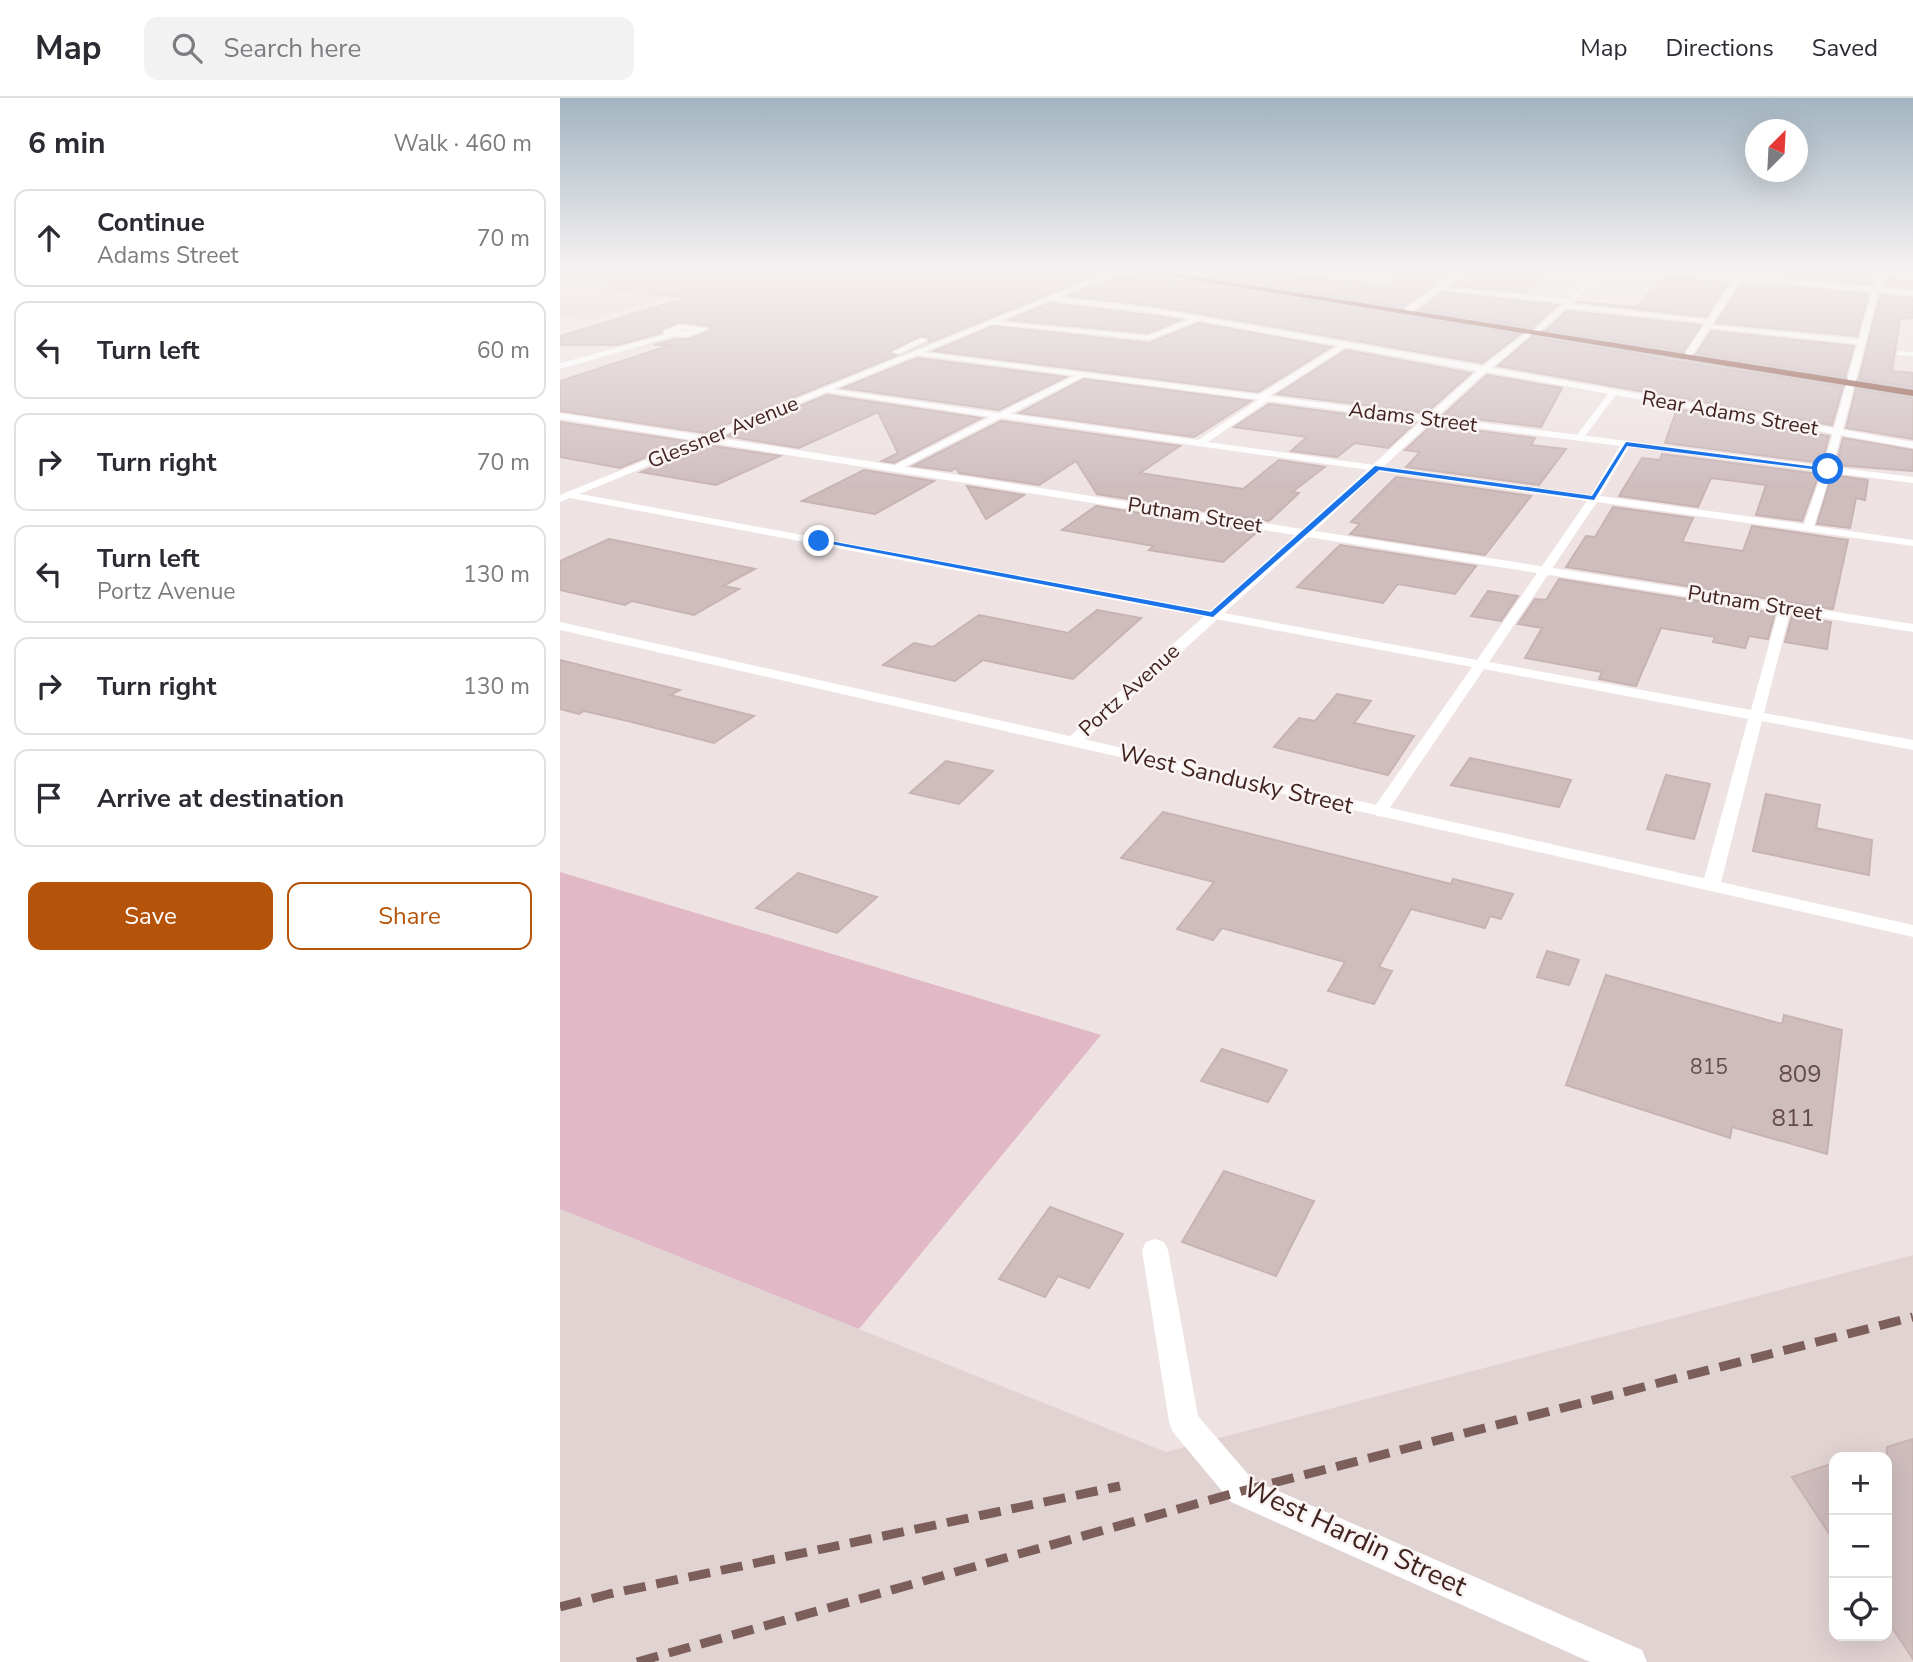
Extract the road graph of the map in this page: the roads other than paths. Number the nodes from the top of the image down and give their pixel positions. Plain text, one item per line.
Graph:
1 (643, 343) edge
2 (917, 343) edge
3 (941, 343) edge
4 (1332, 343) edge
5 (1519, 343) edge
6 (1601, 343) edge
7 (1696, 343) edge
8 (1863, 343) edge
9 (1343, 345) junction
10 (896, 352) dead end
11 (1899, 353) dead end
12 (914, 354) junction
13 (1913, 354) edge
14 (1687, 357) junction
15 (560, 366) edge
16 (1484, 370) junction
17 (1080, 375) junction
18 (1852, 383) junction
19 (824, 391) junction
20 (1614, 393) junction
21 (1913, 393) edge
22 (1263, 399) junction
23 (560, 415) edge
24 (999, 415) junction
25 (1430, 419) junction
26 (1838, 432) junction
27 (710, 438) junction
28 (1578, 438) junction
29 (1200, 443) junction
30 (1626, 444) junction
31 (1913, 445) edge
32 (1377, 467) junction
33 (897, 468) junction
34 (1828, 469) junction
35 (1913, 480) edge
36 (565, 497) edge
37 (1594, 498) junction
38 (1808, 528) junction
39 (1306, 532) junction
40 (1913, 544) edge
41 (1544, 570) junction
42 (1786, 608) junction
43 (1213, 615) junction
44 (560, 626) edge
45 (1913, 628) edge
46 (1480, 666) junction
47 (1756, 716) junction
48 (1074, 741) junction
49 (1913, 745) edge
50 (1379, 812) junction
51 (1711, 886) junction
52 (1913, 931) edge
53 (1155, 1250) dead end
54 (1630, 1662) edge

1 - 15 street
2 - 10 lane
3 - 12 street, Glessner Avenue
4 - 9 street, Rear Adams Street
5 - 16 street, Portz Avenue
6 - 14 highway
7 - 14 street
8 - 18 lane
9 - 16 street, Rear Adams Street
9 - 22 lane
11 - 13 lane
12 - 17 street, Adams Street
12 - 19 street, Glessner Avenue
14 - 18 highway
16 - 20 street, Rear Adams Street
16 - 25 street, Portz Avenue
17 - 22 street, Adams Street
17 - 24 lane
18 - 21 highway
18 - 26 lane
19 - 24 lane
19 - 27 street, Glessner Avenue
20 - 26 street, Rear Adams Street
20 - 28 lane
22 - 25 street, Adams Street
22 - 29 lane
23 - 27 street, Putnam Street
24 - 29 lane
24 - 33 lane
25 - 28 street, Adams Street
25 - 32 street, Portz Avenue
26 - 31 street, Rear Adams Street
26 - 34 lane
27 - 33 street, Putnam Street
27 - 36 street, Glessner Avenue
28 - 30 street, Adams Street
29 - 32 lane
30 - 34 street, Adams Street
30 - 37 lane
32 - 37 lane
32 - 39 street, Portz Avenue
33 - 39 street, Putnam Street
34 - 35 street, Adams Street
34 - 38 lane
36 - 43 lane
37 - 38 lane
37 - 41 lane
38 - 40 lane
39 - 41 street, Putnam Street
39 - 43 street, Portz Avenue
41 - 42 street, Putnam Street
41 - 46 lane
42 - 45 street, Putnam Street
42 - 47 lane
43 - 46 lane
43 - 48 street, Portz Avenue
44 - 48 street, West Sandusky Street
46 - 47 lane
46 - 50 lane
47 - 49 lane
47 - 51 lane
48 - 50 street, West Sandusky Street
50 - 51 street, West Sandusky Street
51 - 52 street, West Sandusky Street
53 - 54 street, West Hardin Street

